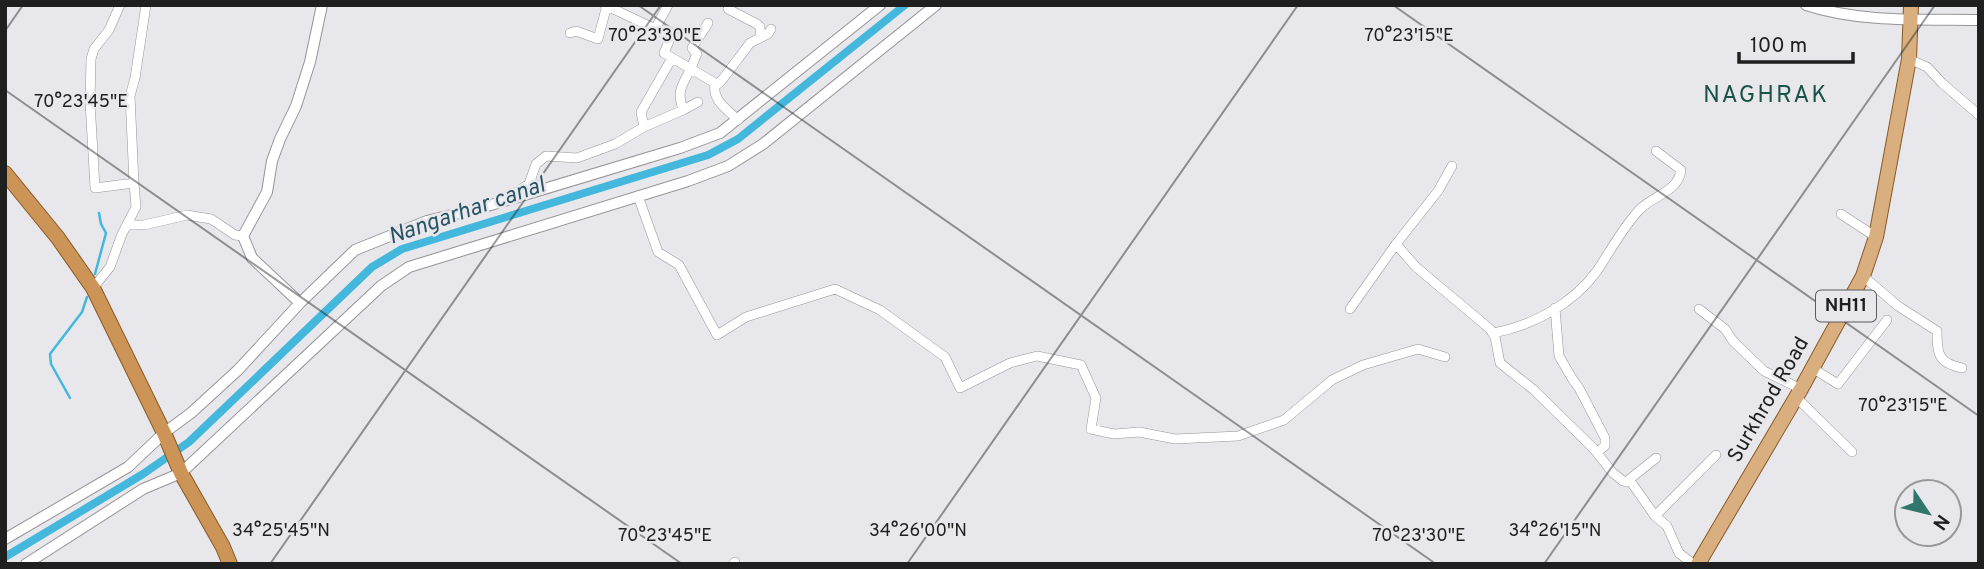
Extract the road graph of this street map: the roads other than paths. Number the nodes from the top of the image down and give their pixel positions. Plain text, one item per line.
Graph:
1 (120, 5) edge
2 (146, 5) edge
3 (322, 5) edge
4 (606, 5) edge
5 (668, 5) edge
6 (880, 5) edge
7 (936, 5) edge
8 (1806, 5) edge
9 (728, 9) dead end
10 (1910, 12) edge
11 (1979, 20) edge
12 (708, 23) dead end
13 (655, 29) junction
14 (771, 29) dead end
15 (570, 33) dead end
16 (761, 37) junction
17 (692, 48) junction
18 (1909, 60) junction
19 (676, 61) junction
20 (692, 69) junction
21 (715, 83) junction
22 (698, 102) dead end
23 (683, 110) junction
24 (1979, 115) edge
25 (738, 120) junction
26 (644, 127) junction
27 (1656, 151) dead end
28 (1452, 166) dead end
29 (5, 173) edge
30 (134, 183) junction
31 (638, 196) junction
32 (503, 201) junction
33 (1840, 214) dead end
34 (127, 225) junction
35 (243, 236) junction
36 (1876, 237) junction
37 (1396, 244) junction
38 (1863, 276) junction
39 (93, 288) junction
40 (300, 303) junction
41 (1555, 308) junction
42 (1350, 309) dead end
43 (1699, 309) dead end
44 (1887, 320) dead end
45 (1493, 333) junction
46 (1445, 356) dead end
47 (1812, 368) junction
48 (1962, 368) dead end
49 (1798, 393) junction
50 (165, 437) junction
51 (1597, 452) junction
52 (1852, 452) dead end
53 (1716, 455) dead end
54 (1656, 458) dead end
55 (181, 473) junction
56 (1626, 482) junction
57 (1655, 516) junction
58 (5, 539) edge
59 (26, 564) edge
60 (230, 564) edge
61 (1692, 564) edge
62 (1698, 564) edge

1 - 30 street
2 - 30 street
3 - 35 street
4 - 13 street
4 - 15 street
5 - 13 street
6 - 25 street
7 - 31 street
8 - 10 street
9 - 16 street
10 - 11 street
10 - 18 main road, Surkhrod Road / NH11
12 - 17 street
13 - 19 street
14 - 16 street
16 - 21 street
17 - 19 street
17 - 20 street
18 - 24 street
18 - 36 main road, Surkhrod Road / NH11
19 - 20 street
19 - 26 street
20 - 21 street
20 - 23 street
21 - 25 street
22 - 23 street
23 - 26 street
25 - 32 street
26 - 32 street
27 - 41 street
28 - 37 street
29 - 39 highway
30 - 34 street
31 - 46 street
31 - 55 street
32 - 40 street
33 - 36 street
34 - 35 street
34 - 39 street
35 - 40 street
36 - 38 main road, Surkhrod Road / NH11
37 - 42 street
37 - 45 street
38 - 47 main road, Surkhrod Road / NH11
38 - 48 street
39 - 50 highway
40 - 50 street
41 - 45 street
41 - 51 street
43 - 49 street
44 - 47 street
45 - 51 street
47 - 49 main road, Surkhrod Road / NH11
49 - 52 street
49 - 62 main road, Surkhrod Road / NH11
50 - 55 highway
50 - 58 street
51 - 56 street
53 - 57 street
54 - 56 street
55 - 59 street
55 - 60 highway
56 - 57 street
57 - 61 street

